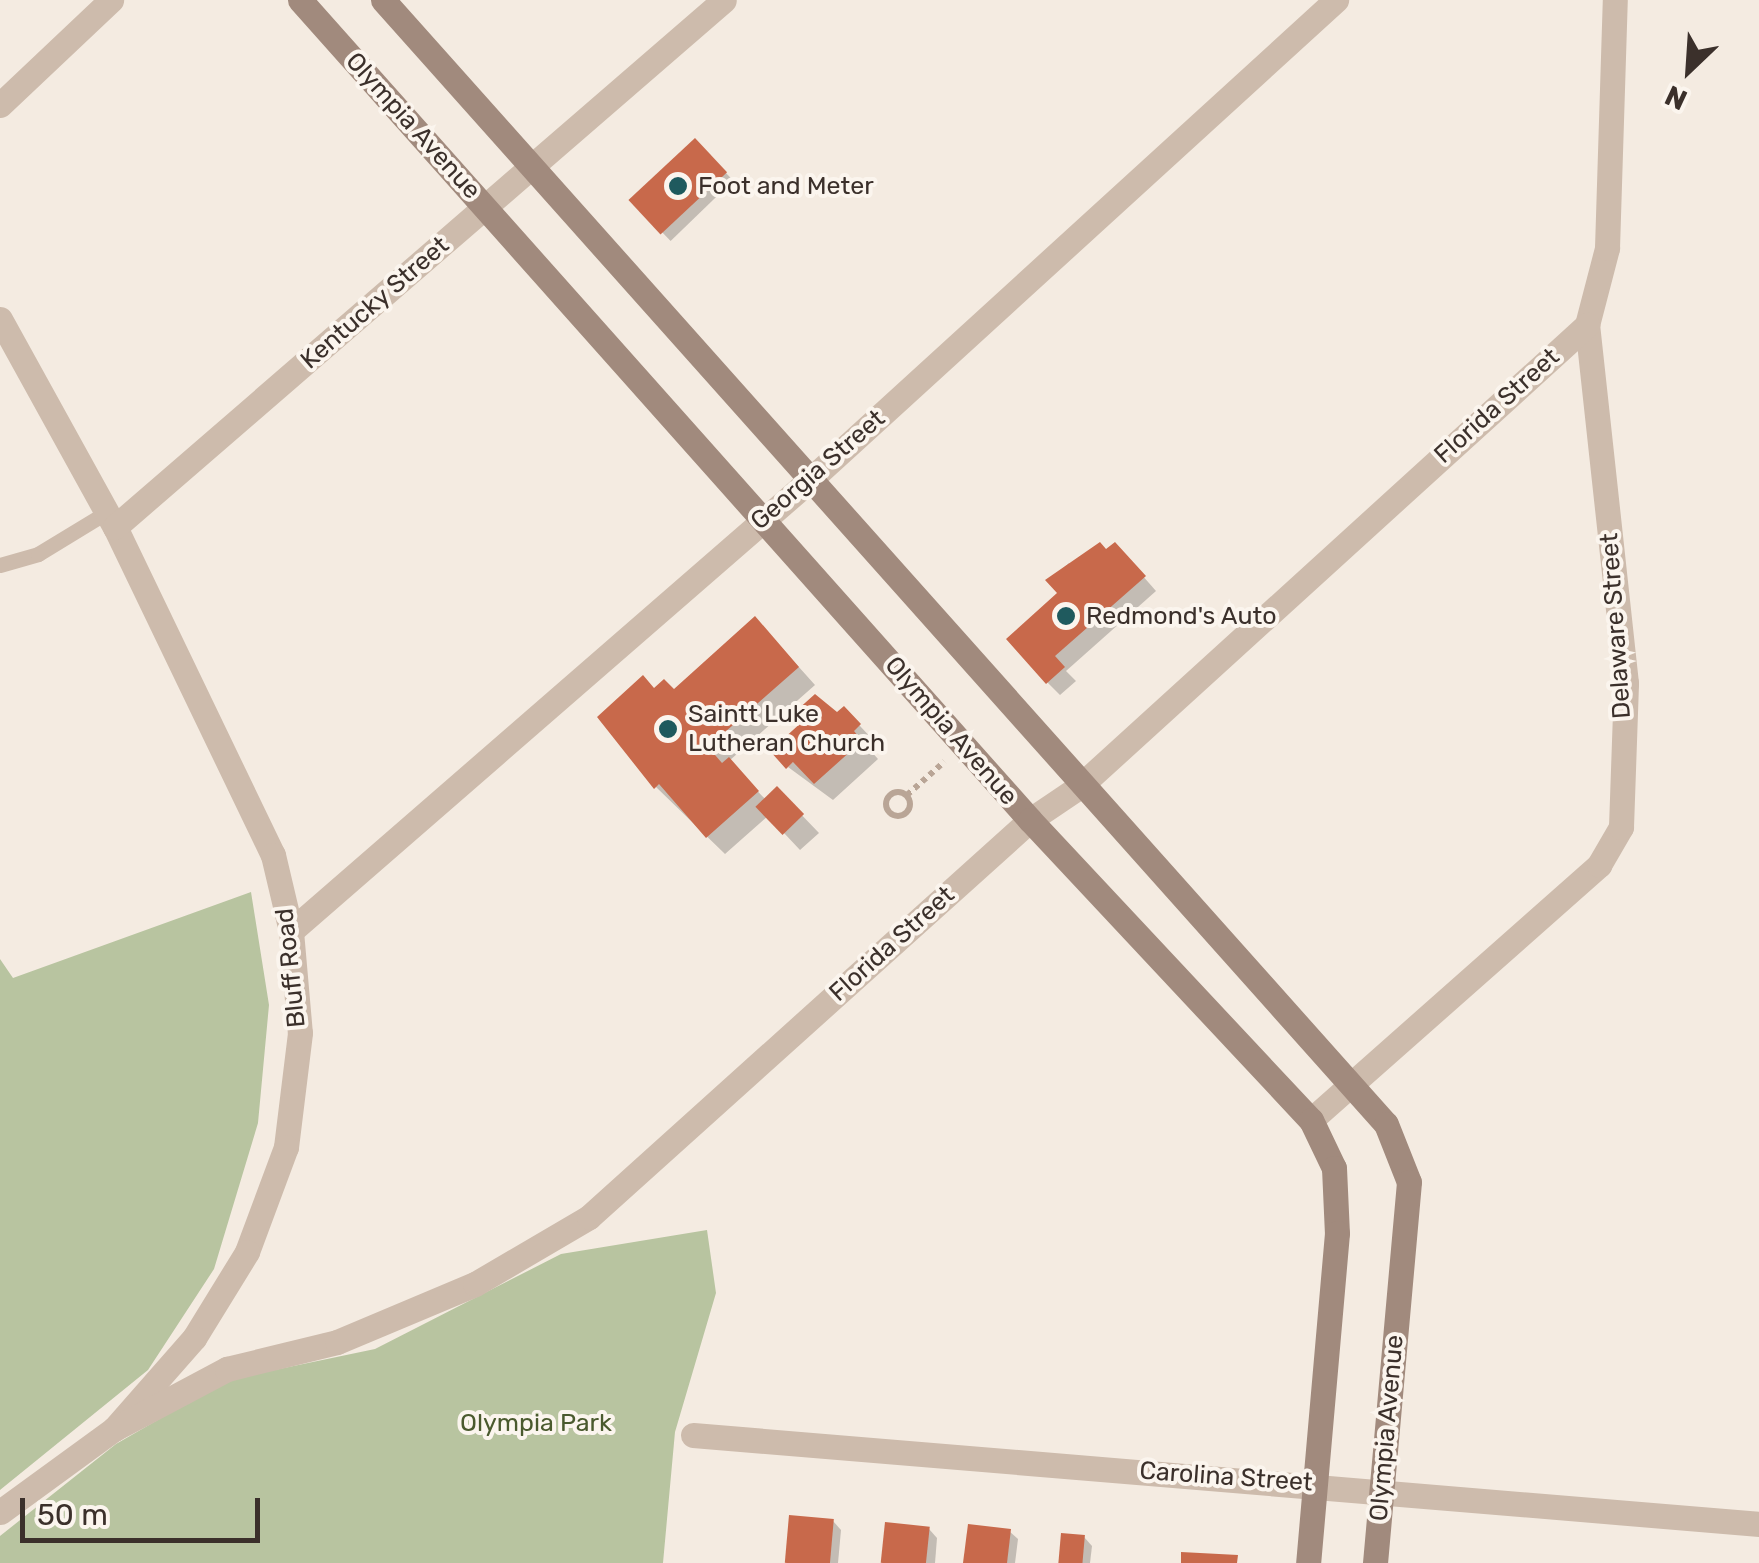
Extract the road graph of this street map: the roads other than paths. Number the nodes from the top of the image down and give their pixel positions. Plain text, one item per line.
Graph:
1 (111, 0) edge
2 (300, 0) edge
3 (382, 0) edge
4 (724, 0) edge
5 (1336, 0) edge
6 (1615, 0) edge
7 (0, 105) edge
8 (532, 172) junction
9 (486, 208) junction
10 (0, 319) edge
11 (1587, 324) junction
12 (810, 479) junction
13 (763, 518) junction
14 (111, 520) junction
15 (0, 566) edge
16 (1080, 786) junction
17 (1030, 820) junction
18 (291, 931) junction
19 (1350, 1086) junction
20 (1311, 1120) junction
21 (114, 1429) junction
22 (693, 1435) dead end
23 (1315, 1484) junction
24 (1382, 1490) junction
25 (0, 1512) edge
26 (1759, 1524) edge
27 (1308, 1563) edge
28 (1375, 1563) edge

1 - 7 street
2 - 9 main road, Olympia Avenue
3 - 8 main road, Olympia Avenue
4 - 8 street, Kentucky Street
5 - 12 street, Georgia Street
6 - 11 street, Delaware Street
8 - 9 street, Kentucky Street
8 - 12 main road, Olympia Avenue
9 - 13 main road, Olympia Avenue
9 - 14 street, Kentucky Street
10 - 14 street, Bluff Road
11 - 16 street, Florida Street
11 - 19 street, Delaware Street
12 - 13 street, Georgia Street
12 - 16 main road, Olympia Avenue
13 - 17 main road, Olympia Avenue
13 - 18 street, Georgia Street
14 - 15 lane
14 - 18 street, Bluff Road
16 - 17 street, Florida Street
16 - 19 main road, Olympia Avenue
17 - 20 main road, Olympia Avenue
17 - 21 street, Florida Street
18 - 21 street, Bluff Road
19 - 20 street, Delaware Street
19 - 24 main road, Olympia Avenue
20 - 23 main road, Olympia Avenue
21 - 25 street, Bluff Road
22 - 23 street, Carolina Street
23 - 24 street, Carolina Street
23 - 27 main road, Olympia Avenue
24 - 26 street, Carolina Street
24 - 28 main road, Olympia Avenue

